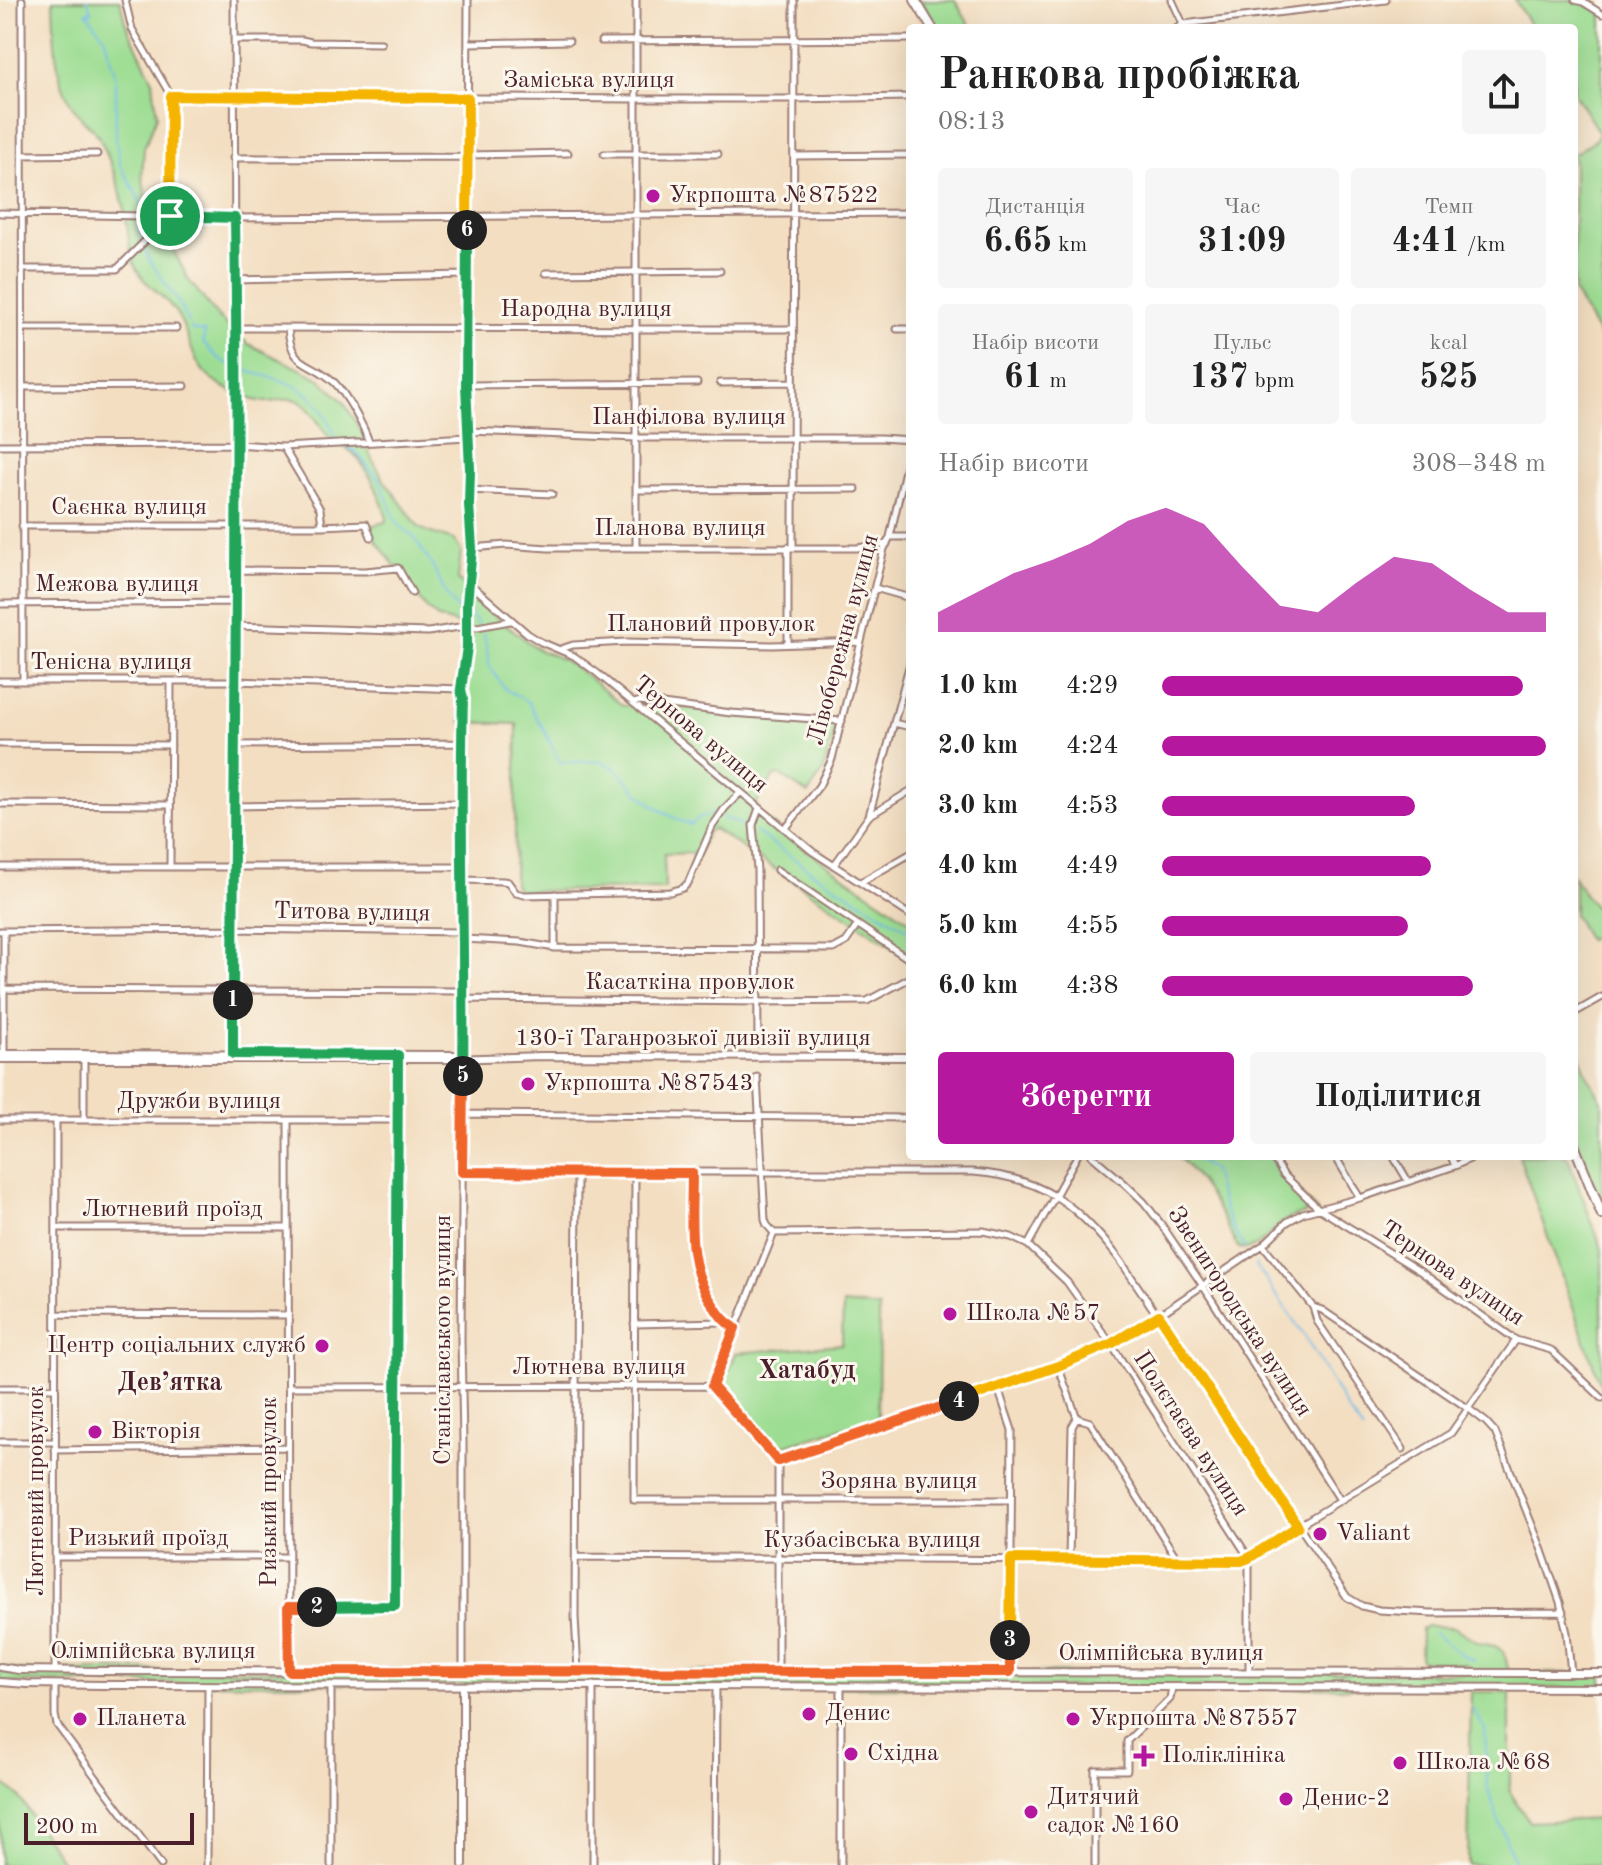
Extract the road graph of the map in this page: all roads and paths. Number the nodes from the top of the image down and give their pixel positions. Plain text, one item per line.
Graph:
1 (22, 0) edge
2 (125, 0) edge
3 (234, 0) edge
4 (468, 0) edge
5 (636, 0) edge
6 (794, 0) edge
7 (915, 0) edge
8 (1172, 0) edge
9 (1386, 0) edge
10 (1575, 0) edge
11 (1602, 14) edge
12 (930, 24) edge
13 (1179, 24) edge
14 (1196, 24) edge
15 (906, 39) edge
16 (234, 40) junction
17 (636, 40) junction
18 (794, 40) junction
19 (569, 41) dead end
20 (601, 41) dead end
21 (381, 43) dead end
22 (468, 43) junction
23 (171, 96) junction
24 (906, 97) edge
25 (233, 98) junction
26 (468, 98) junction
27 (636, 99) junction
28 (794, 99) junction
29 (568, 153) dead end
30 (97, 154) dead end
31 (604, 154) dead end
32 (636, 154) junction
33 (718, 154) dead end
34 (22, 155) junction
35 (906, 155) edge
36 (468, 156) junction
37 (794, 156) junction
38 (233, 158) junction
39 (0, 213) edge
40 (22, 213) junction
41 (906, 213) edge
42 (794, 214) junction
43 (170, 216) junction
44 (467, 216) junction
45 (636, 216) junction
46 (235, 218) junction
47 (22, 269) junction
48 (720, 271) dead end
49 (636, 272) junction
50 (546, 273) dead end
51 (466, 275) junction
52 (236, 280) junction
53 (23, 328) junction
54 (176, 328) dead end
55 (236, 328) junction
56 (288, 328) junction
57 (466, 328) junction
58 (636, 328) junction
59 (793, 329) junction
60 (897, 329) dead end
61 (906, 329) edge
62 (793, 382) junction
63 (697, 383) dead end
64 (720, 383) dead end
65 (466, 385) junction
66 (636, 385) junction
67 (185, 386) dead end
68 (23, 387) junction
69 (468, 434) junction
70 (793, 437) junction
71 (636, 438) junction
72 (906, 440) edge
73 (369, 442) junction
74 (235, 444) junction
75 (0, 445) edge
76 (23, 445) junction
77 (283, 447) junction
78 (906, 466) edge
79 (856, 489) dead end
80 (469, 490) junction
81 (636, 490) junction
82 (793, 490) junction
83 (552, 494) dead end
84 (22, 526) junction
85 (236, 526) junction
86 (322, 526) junction
87 (371, 537) dead end
88 (890, 537) junction
89 (906, 537) edge
90 (887, 544) junction
91 (636, 547) junction
92 (791, 547) junction
93 (472, 548) junction
94 (236, 570) junction
95 (469, 583) junction
96 (875, 588) junction
97 (412, 593) dead end
98 (906, 597) edge
99 (235, 602) junction
100 (0, 604) edge
101 (22, 604) junction
102 (510, 621) junction
103 (235, 626) junction
104 (466, 627) junction
105 (861, 642) junction
106 (788, 643) junction
107 (561, 649) junction
108 (906, 678) edge
109 (0, 681) edge
110 (23, 681) junction
111 (171, 681) junction
112 (234, 681) junction
113 (461, 689) junction
114 (634, 703) junction
115 (842, 721) junction
116 (894, 723) junction
117 (906, 726) edge
118 (462, 743) junction
119 (0, 744) edge
120 (171, 745) junction
121 (234, 745) junction
122 (740, 793) junction
123 (906, 793) edge
124 (461, 803) junction
125 (0, 804) edge
126 (170, 805) junction
127 (233, 806) junction
128 (759, 808) junction
129 (869, 816) junction
130 (786, 828) junction
131 (906, 856) edge
132 (835, 865) junction
133 (0, 867) edge
134 (170, 867) junction
135 (232, 867) junction
136 (463, 867) junction
137 (777, 870) dead end
138 (463, 880) junction
139 (861, 882) junction
140 (555, 894) junction
141 (906, 912) edge
142 (857, 926) junction
143 (233, 929) junction
144 (2, 931) edge
145 (464, 936) junction
146 (555, 948) junction
147 (757, 948) junction
148 (906, 957) edge
149 (906, 980) edge
150 (4, 989) junction
151 (233, 991) junction
152 (464, 991) junction
153 (1602, 997) edge
154 (464, 999) junction
155 (758, 1002) junction
156 (1578, 1011) edge
157 (758, 1043) dead end
158 (2, 1056) edge
159 (84, 1056) junction
160 (232, 1057) junction
161 (398, 1057) junction
162 (463, 1057) junction
163 (906, 1057) edge
164 (757, 1077) dead end
165 (463, 1114) junction
166 (758, 1117) junction
167 (906, 1118) edge
168 (0, 1120) edge
169 (56, 1120) junction
170 (84, 1120) junction
171 (288, 1120) junction
172 (398, 1120) junction
173 (1578, 1155) edge
174 (1075, 1160) edge
175 (1097, 1160) edge
176 (1274, 1160) edge
177 (1337, 1160) edge
178 (1395, 1160) edge
179 (1453, 1160) edge
180 (1468, 1160) edge
181 (1455, 1166) junction
182 (462, 1172) junction
183 (577, 1172) junction
184 (635, 1173) junction
185 (692, 1173) junction
186 (762, 1173) junction
187 (1408, 1181) junction
188 (1056, 1195) junction
189 (1360, 1198) junction
190 (1318, 1208) junction
191 (1602, 1215) edge
192 (56, 1228) junction
193 (288, 1228) junction
194 (774, 1233) junction
195 (1028, 1245) junction
196 (1263, 1245) junction
197 (1203, 1286) junction
198 (1313, 1307) junction
199 (56, 1314) junction
200 (288, 1315) junction
201 (1159, 1315) junction
202 (724, 1322) junction
203 (634, 1324) junction
204 (735, 1328) junction
205 (1516, 1340) junction
206 (1111, 1344) junction
207 (1058, 1366) junction
208 (462, 1386) junction
209 (576, 1386) junction
210 (634, 1386) junction
211 (712, 1386) junction
212 (288, 1387) junction
213 (396, 1387) junction
214 (0, 1388) edge
215 (55, 1388) junction
216 (998, 1388) junction
217 (1602, 1398) edge
218 (1469, 1409) junction
219 (1077, 1418) junction
220 (0, 1442) edge
221 (55, 1442) junction
222 (288, 1447) junction
223 (1403, 1449) dead end
224 (55, 1450) junction
225 (778, 1461) junction
226 (778, 1500) junction
227 (1011, 1500) junction
228 (1340, 1500) junction
229 (1298, 1526) junction
230 (55, 1557) junction
231 (288, 1557) junction
232 (576, 1557) junction
233 (778, 1558) junction
234 (1249, 1558) junction
235 (1011, 1559) junction
236 (1069, 1559) junction
237 (1178, 1560) junction
238 (288, 1607) junction
239 (1563, 1612) junction
240 (0, 1667) edge
241 (55, 1670) junction
242 (289, 1671) junction
243 (463, 1671) junction
244 (578, 1671) junction
245 (778, 1671) junction
246 (1010, 1672) junction
247 (1249, 1672) junction
248 (1571, 1673) junction
249 (1602, 1673) edge
250 (0, 1682) edge
251 (55, 1685) junction
252 (208, 1685) junction
253 (331, 1685) junction
254 (593, 1685) junction
255 (463, 1686) junction
256 (716, 1686) junction
257 (841, 1686) junction
258 (778, 1687) junction
259 (1172, 1687) junction
260 (1249, 1687) junction
261 (1571, 1687) junction
262 (1602, 1688) edge
263 (161, 1865) edge
264 (207, 1865) edge
265 (331, 1865) edge
266 (463, 1865) edge
267 (593, 1865) edge
268 (715, 1865) edge
269 (841, 1865) edge
270 (1095, 1865) edge

1 - 34 street
2 - 23 street
3 - 16 street
4 - 22 street, Станіславського вулиця
5 - 17 street
6 - 18 street
7 - 12 highway
8 - 13 street
9 - 14 street
10 - 11 street
15 - 18 street
16 - 21 street
16 - 25 street
17 - 18 street
17 - 20 street
17 - 27 street
18 - 28 street
19 - 22 street
22 - 26 street, Станіславського вулиця
23 - 25 street, Заміська вулиця
23 - 43 street
24 - 28 street, Заміська вулиця
25 - 26 street, Заміська вулиця
25 - 38 street
26 - 27 street, Заміська вулиця
26 - 36 street, Станіславського вулиця
27 - 28 street, Заміська вулиця
27 - 32 street
28 - 37 street
29 - 36 street
30 - 34 street
31 - 32 street
32 - 33 street
32 - 45 street
34 - 40 street
35 - 37 street
36 - 38 street
36 - 44 street, Станіславського вулиця
37 - 42 street
38 - 46 street
39 - 40 street
40 - 43 street
40 - 47 street
41 - 42 street
42 - 45 street
42 - 59 street
43 - 46 street
43 - 47 street
44 - 45 street
44 - 46 street
44 - 51 street, Станіславського вулиця
45 - 49 street
46 - 52 street
47 - 53 street
48 - 49 street
49 - 50 street
49 - 58 street
51 - 52 street
51 - 57 street, Станіславського вулиця
52 - 55 street
53 - 54 street
53 - 68 street
55 - 56 street, Народна вулиця
55 - 74 street
56 - 57 street, Народна вулиця
56 - 73 street
57 - 58 street, Народна вулиця
57 - 65 street, Станіславського вулиця
58 - 59 street, Народна вулиця
58 - 66 street
59 - 62 street
60 - 61 street
62 - 64 street
62 - 70 street
63 - 66 street
65 - 66 street
65 - 69 street, Станіславського вулиця
66 - 71 street
67 - 68 street
68 - 76 street
69 - 71 street, Панфілова вулиця
69 - 73 street, Панфілова вулиця
69 - 80 street, Станіславського вулиця
70 - 71 street, Панфілова вулиця
70 - 72 street, Панфілова вулиця
70 - 82 street
71 - 81 street
73 - 77 street, Панфілова вулиця
74 - 76 street, Панфілова вулиця
74 - 77 street, Панфілова вулиця
74 - 85 street
75 - 76 street, Панфілова вулиця
76 - 84 street
77 - 86 street
78 - 88 street, Лівобережна вулиця
79 - 82 street
80 - 83 street
80 - 93 street, Станіславського вулиця
81 - 82 street
81 - 91 street
82 - 92 street
84 - 85 street, Саєнка вулиця
84 - 101 street
85 - 86 street, Саєнка вулиця
85 - 94 street
86 - 87 street, Саєнка вулиця
88 - 89 street
88 - 90 street, Лівобережна вулиця
90 - 92 street, Планова вулиця
90 - 96 street, Лівобережна вулиця
91 - 92 street, Планова вулиця
91 - 93 street, Планова вулиця
92 - 106 street
93 - 95 street, Станіславського вулиця
94 - 97 street
94 - 99 street
95 - 102 street, Тернова вулиця
95 - 104 street, Станіславського вулиця
96 - 98 street
96 - 105 street, Лівобережна вулиця
99 - 101 street, Межова вулиця
99 - 103 street
100 - 101 street, Межова вулиця
101 - 110 street
102 - 104 street
102 - 107 street, Тернова вулиця
103 - 104 street
103 - 112 street
104 - 113 street, Станіславського вулиця
105 - 106 street, Плановий провулок
105 - 115 street, Лівобережна вулиця
106 - 107 street, Плановий провулок
107 - 114 street, Тернова вулиця
108 - 116 street
109 - 110 street, Тенісна вулиця
110 - 111 street, Тенісна вулиця
111 - 112 street, Тенісна вулиця
111 - 120 street
112 - 113 street, Тенісна вулиця
112 - 121 street
113 - 118 street, Станіславського вулиця
114 - 115 street
114 - 122 street, Тернова вулиця
115 - 130 street, Лівобережна вулиця
116 - 117 street
116 - 129 street
118 - 121 street
118 - 124 street, Станіславського вулиця
119 - 120 street
120 - 126 street
121 - 127 street
122 - 128 street, Тернова вулиця
122 - 140 street
123 - 129 street
124 - 127 street
124 - 136 street, Станіславського вулиця
125 - 126 street
126 - 134 street
127 - 135 street
128 - 130 street, Тернова вулиця
128 - 147 street
129 - 132 street
130 - 132 street, Тернова вулиця
131 - 139 street
132 - 139 street, Тернова вулиця
133 - 134 street
134 - 135 street
135 - 136 street
135 - 143 street
136 - 138 street, Станіславського вулиця
137 - 142 street
138 - 140 street
138 - 145 street, Станіславського вулиця
139 - 141 street, Тернова вулиця
140 - 146 street
142 - 147 street, Титова вулиця
142 - 148 street
143 - 144 street, Титова вулиця
143 - 145 street, Титова вулиця
143 - 151 street
144 - 150 street
145 - 146 street, Титова вулиця
145 - 152 street, Станіславського вулиця
146 - 147 street, Титова вулиця
147 - 155 street
149 - 155 street, Касаткіна провулок
150 - 151 street
150 - 158 street
151 - 152 street
151 - 160 street
152 - 154 street, Станіславського вулиця
153 - 156 street
154 - 155 street, Касаткіна провулок
154 - 162 street, Станіславського вулиця
155 - 157 street
158 - 159 main road, 130-ї Таганрозької дивізії вулиця
159 - 160 main road, 130-ї Таганрозької дивізії вулиця
159 - 170 street
160 - 161 main road, 130-ї Таганрозької дивізії вулиця
161 - 162 main road, 130-ї Таганрозької дивізії вулиця
161 - 172 street
162 - 163 main road, 130-ї Таганрозької дивізії вулиця
162 - 165 street, Станіславського вулиця
164 - 166 street
165 - 166 street
165 - 182 street, Станіславського вулиця
166 - 167 street
166 - 186 street
168 - 169 street, Дружби вулиця
169 - 170 street, Дружби вулиця
169 - 192 street, Лютневий провулок
170 - 171 street, Дружби вулиця
171 - 172 street, Дружби вулиця
171 - 193 street, Ризький провулок
172 - 213 street
173 - 191 highway
174 - 188 street
175 - 197 street, Звенигородська вулиця
176 - 190 street, Тернова вулиця
177 - 189 street
178 - 187 street
179 - 181 street
180 - 181 street
181 - 187 street
182 - 183 street
182 - 208 street, Станіславського вулиця
183 - 184 street
183 - 209 street
184 - 185 street
184 - 203 street, Зоряна вулиця
185 - 186 street
185 - 202 street
186 - 188 street
186 - 194 street
187 - 189 street
188 - 195 street
188 - 201 street
189 - 190 street
190 - 196 street
190 - 205 street, Тернова вулиця
192 - 193 street, Лютневий проїзд
192 - 199 street, Лютневий провулок
193 - 200 street, Ризький провулок
194 - 195 street, Полєтаєва вулиця
194 - 204 street
195 - 206 street, Полєтаєва вулиця
196 - 197 street
196 - 198 street
197 - 201 street
197 - 228 street, Звенигородська вулиця
198 - 218 street
198 - 223 street
199 - 200 street
199 - 215 street, Лютневий провулок
200 - 212 street, Ризький провулок
201 - 206 street
201 - 229 street
202 - 203 street
202 - 204 street
203 - 210 street, Зоряна вулиця
204 - 211 street
205 - 217 street, Тернова вулиця
205 - 218 street, Кузбасівська вулиця
206 - 207 street
206 - 234 street, Полєтаєва вулиця
207 - 216 street
207 - 219 street
208 - 209 street, Лютнева вулиця
208 - 213 street, Лютнева вулиця
208 - 243 street, Станіславського вулиця
209 - 210 street, Лютнева вулиця
209 - 232 street
210 - 211 street, Лютнева вулиця
210 - 226 street, Зоряна вулиця
211 - 225 street, Лютнева вулиця
212 - 213 street, Лютнева вулиця
212 - 222 street, Ризький провулок
213 - 238 street
214 - 215 street
215 - 221 street, Лютневий провулок
216 - 225 street
216 - 227 street
218 - 228 street, Кузбасівська вулиця
218 - 239 street
219 - 236 street
219 - 237 street
220 - 221 street
221 - 224 street, Лютневий провулок
222 - 224 street
222 - 231 street, Ризький провулок
224 - 230 street, Лютневий провулок
225 - 226 street
226 - 227 street, Зоряна вулиця
226 - 233 street
227 - 235 street
228 - 229 street, Кузбасівська вулиця
229 - 234 street, Кузбасівська вулиця
229 - 239 street
230 - 231 street, Ризький проїзд
230 - 241 street, Лютневий провулок
231 - 238 street, Ризький провулок
232 - 233 street, Кузбасівська вулиця
232 - 244 street
233 - 235 street, Кузбасівська вулиця
233 - 245 street
234 - 237 street, Кузбасівська вулиця
234 - 247 street
235 - 236 street, Кузбасівська вулиця
235 - 246 street
236 - 237 street, Кузбасівська вулиця
238 - 242 street, Ризький провулок
239 - 248 street
240 - 241 main road, Олімпійська вулиця
241 - 242 main road, Олімпійська вулиця
241 - 251 main road
242 - 243 main road, Олімпійська вулиця
243 - 244 main road, Олімпійська вулиця
243 - 255 main road, Станіславського вулиця
244 - 245 main road, Олімпійська вулиця
245 - 246 main road, Олімпійська вулиця
245 - 258 main road
246 - 247 main road, Олімпійська вулиця
247 - 248 main road, Олімпійська вулиця
247 - 260 main road
248 - 249 main road, Олімпійська вулиця
248 - 261 main road
250 - 251 main road, Олімпійська вулиця
251 - 252 main road, Олімпійська вулиця
251 - 263 street
252 - 253 main road, Олімпійська вулиця
252 - 264 street
253 - 255 main road, Олімпійська вулиця
253 - 265 street
254 - 255 main road, Олімпійська вулиця
254 - 256 main road, Олімпійська вулиця
254 - 267 street
255 - 266 main road, Станіславського вулиця
256 - 258 main road, Олімпійська вулиця
256 - 268 street
257 - 258 main road, Олімпійська вулиця
257 - 259 main road, Олімпійська вулиця
257 - 269 street
259 - 260 main road, Олімпійська вулиця
259 - 270 street
260 - 261 main road, Олімпійська вулиця
261 - 262 main road, Олімпійська вулиця

